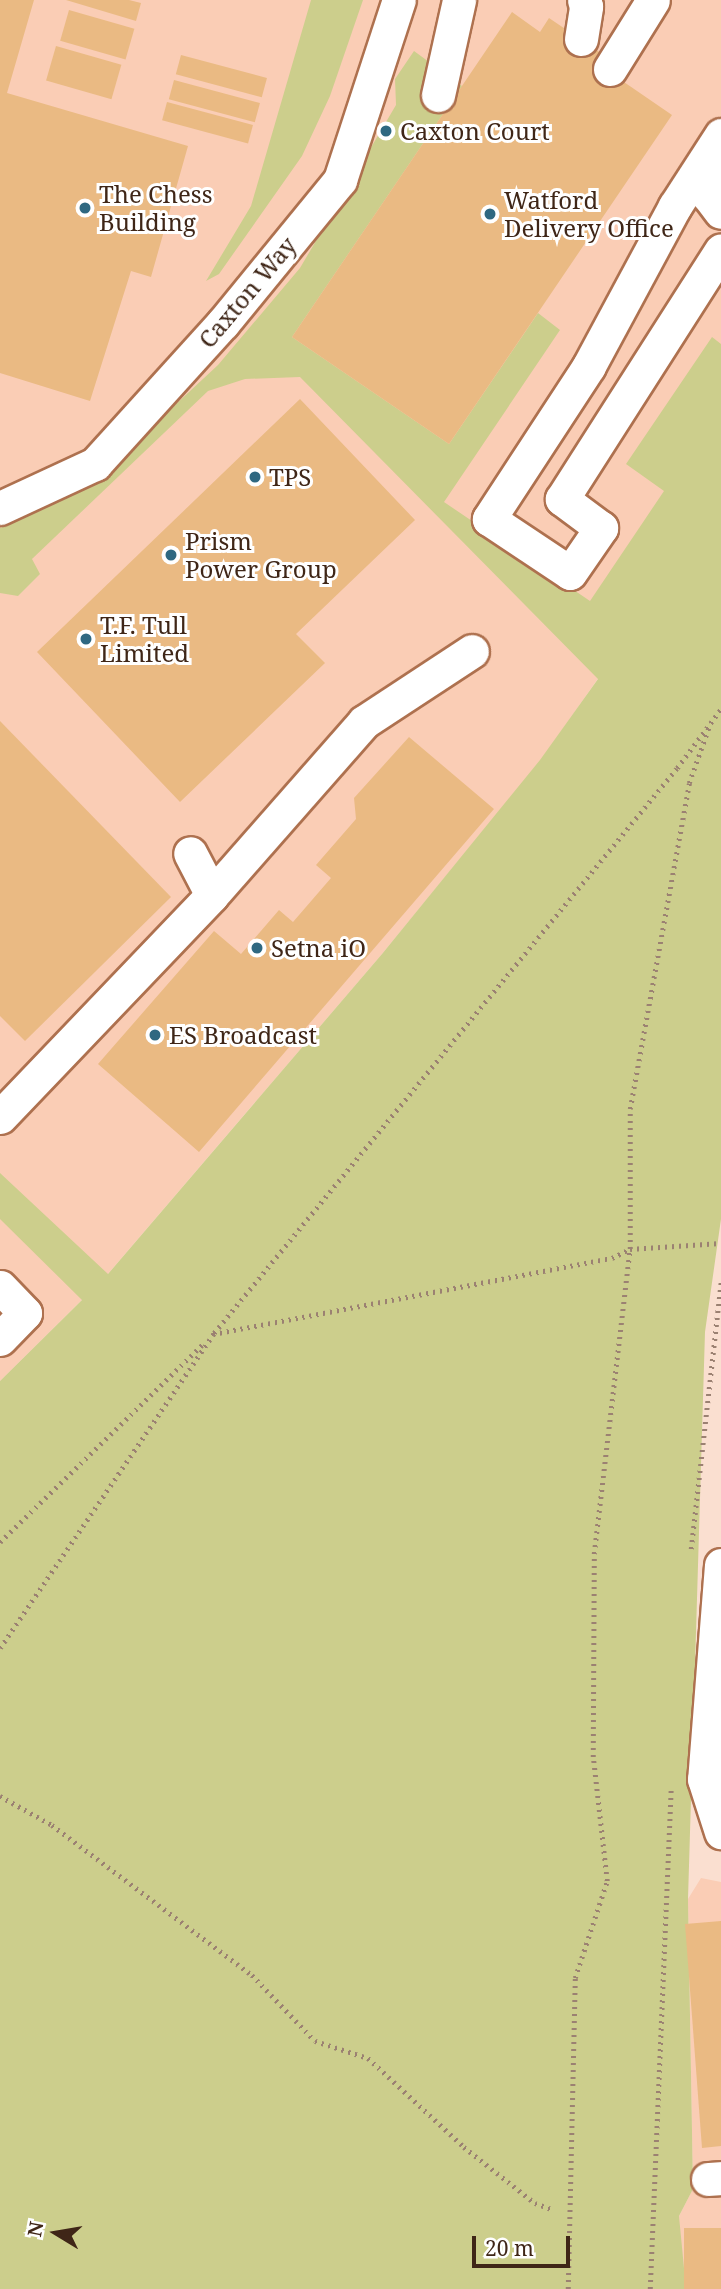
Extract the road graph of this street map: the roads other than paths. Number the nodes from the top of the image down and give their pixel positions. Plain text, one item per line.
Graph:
1 (399, 0) edge
2 (459, 0) edge
3 (584, 0) edge
4 (653, 0) edge
5 (581, 39) dead end
6 (611, 69) dead end
7 (438, 95) dead end
8 (721, 135) edge
9 (721, 173) edge
10 (721, 212) edge
11 (721, 250) edge
12 (0, 508) edge
13 (472, 651) dead end
14 (190, 853) dead end
15 (212, 895) junction
16 (0, 1117) edge
17 (0, 1287) edge
18 (0, 1339) edge
19 (721, 1565) edge
20 (721, 1832) edge

1 - 12 street, Caxton Way
2 - 7 street
3 - 5 street
4 - 6 street
8 - 11 street
9 - 10 street
13 - 15 street
14 - 15 street
15 - 16 street
17 - 18 street
19 - 20 street

